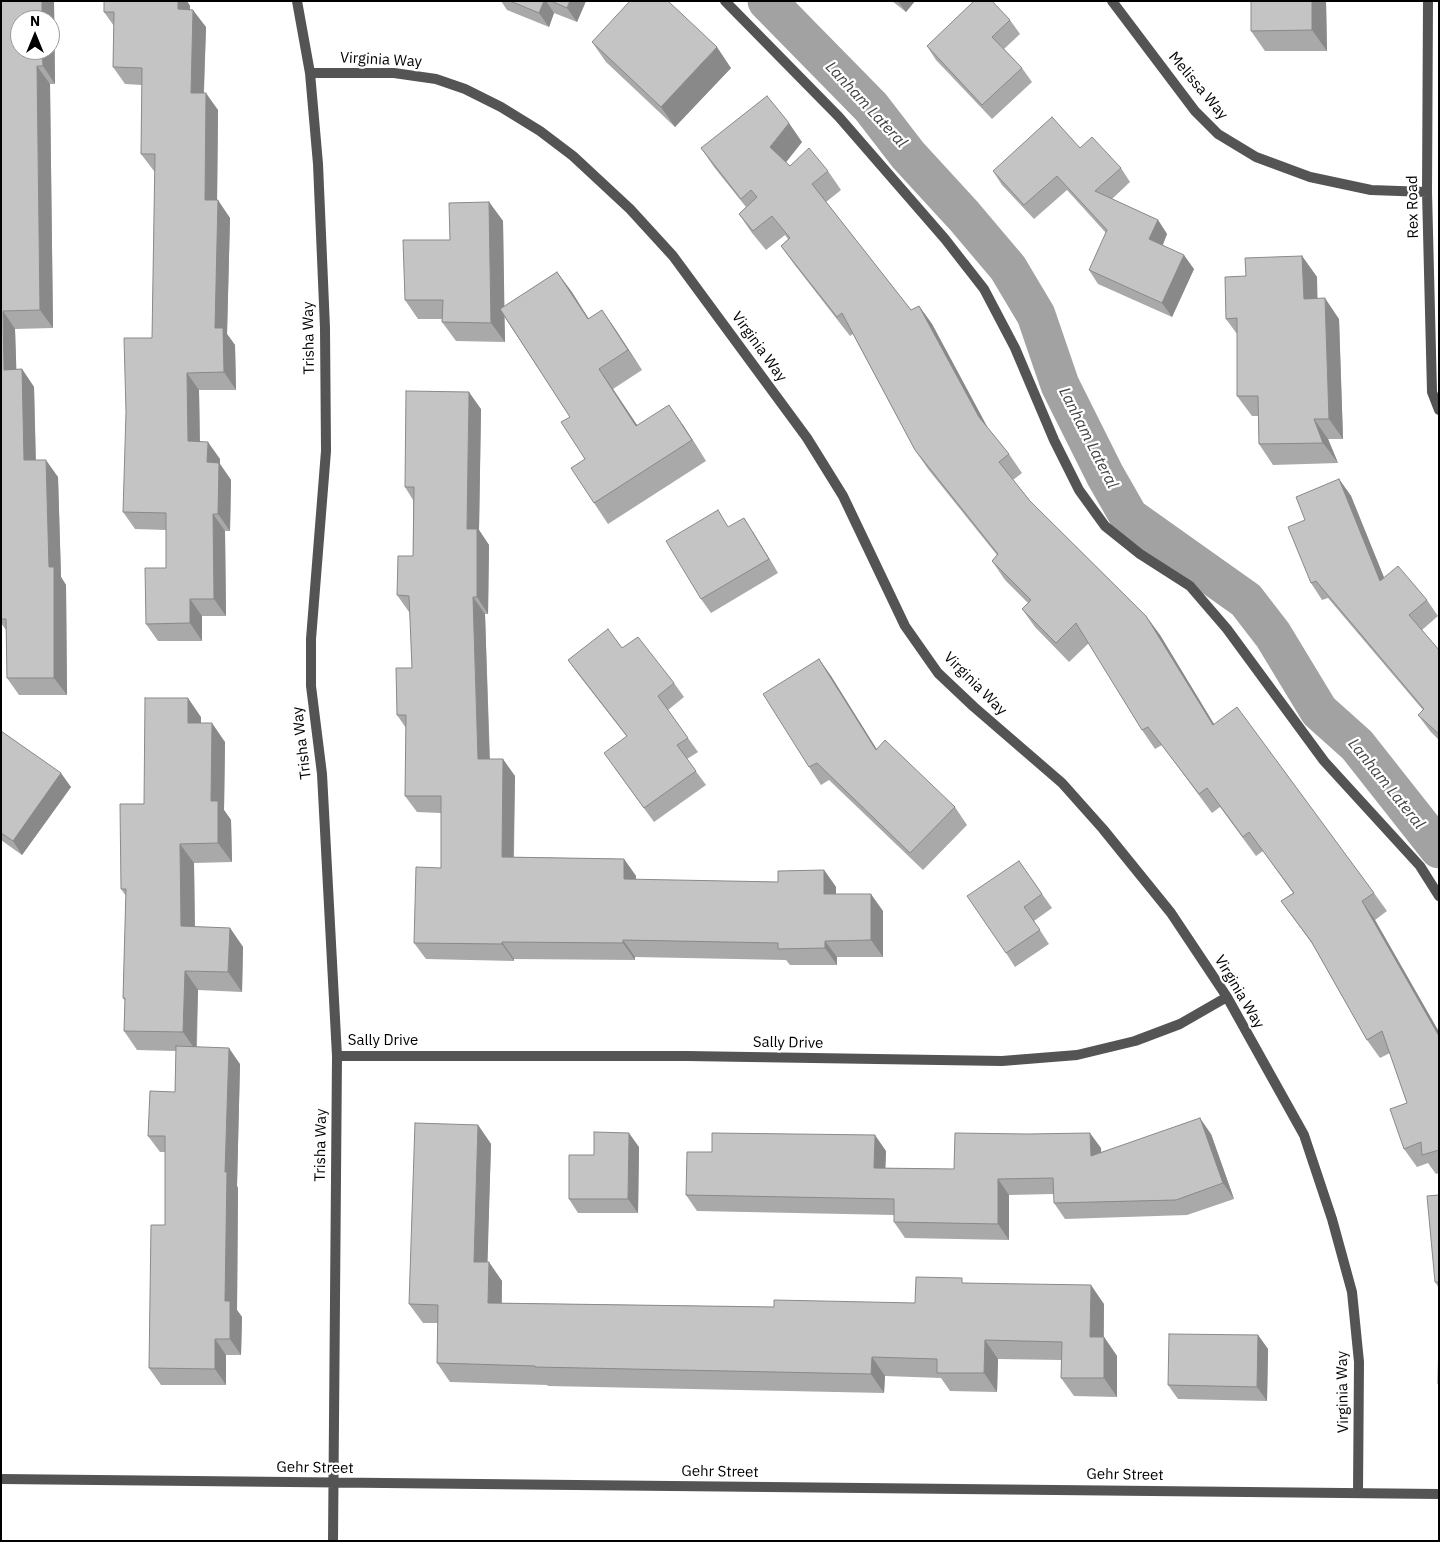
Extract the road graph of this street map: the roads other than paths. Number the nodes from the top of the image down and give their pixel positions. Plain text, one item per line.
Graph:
1 (297, 1) edge
2 (725, 1) edge
3 (1112, 1) edge
4 (1428, 1) edge
5 (310, 73) junction
6 (1427, 192) junction
7 (1439, 410) edge
8 (1439, 896) edge
9 (1227, 996) junction
10 (337, 1056) junction
11 (1, 1479) edge
12 (333, 1483) junction
13 (1358, 1492) junction
14 (1439, 1494) edge
15 (333, 1541) edge

1 - 5 street, Trisha Way
2 - 8 street
3 - 6 street, Melissa Way
4 - 6 street, Rex Road
5 - 9 street, Virginia Way
5 - 10 street, Trisha Way
6 - 7 street, Rex Road
9 - 10 street, Sally Drive
9 - 13 street, Virginia Way
10 - 12 street, Trisha Way
11 - 12 street, Gehr Street
12 - 13 street, Gehr Street
12 - 15 street, Trisha Way
13 - 14 street, Gehr Street

